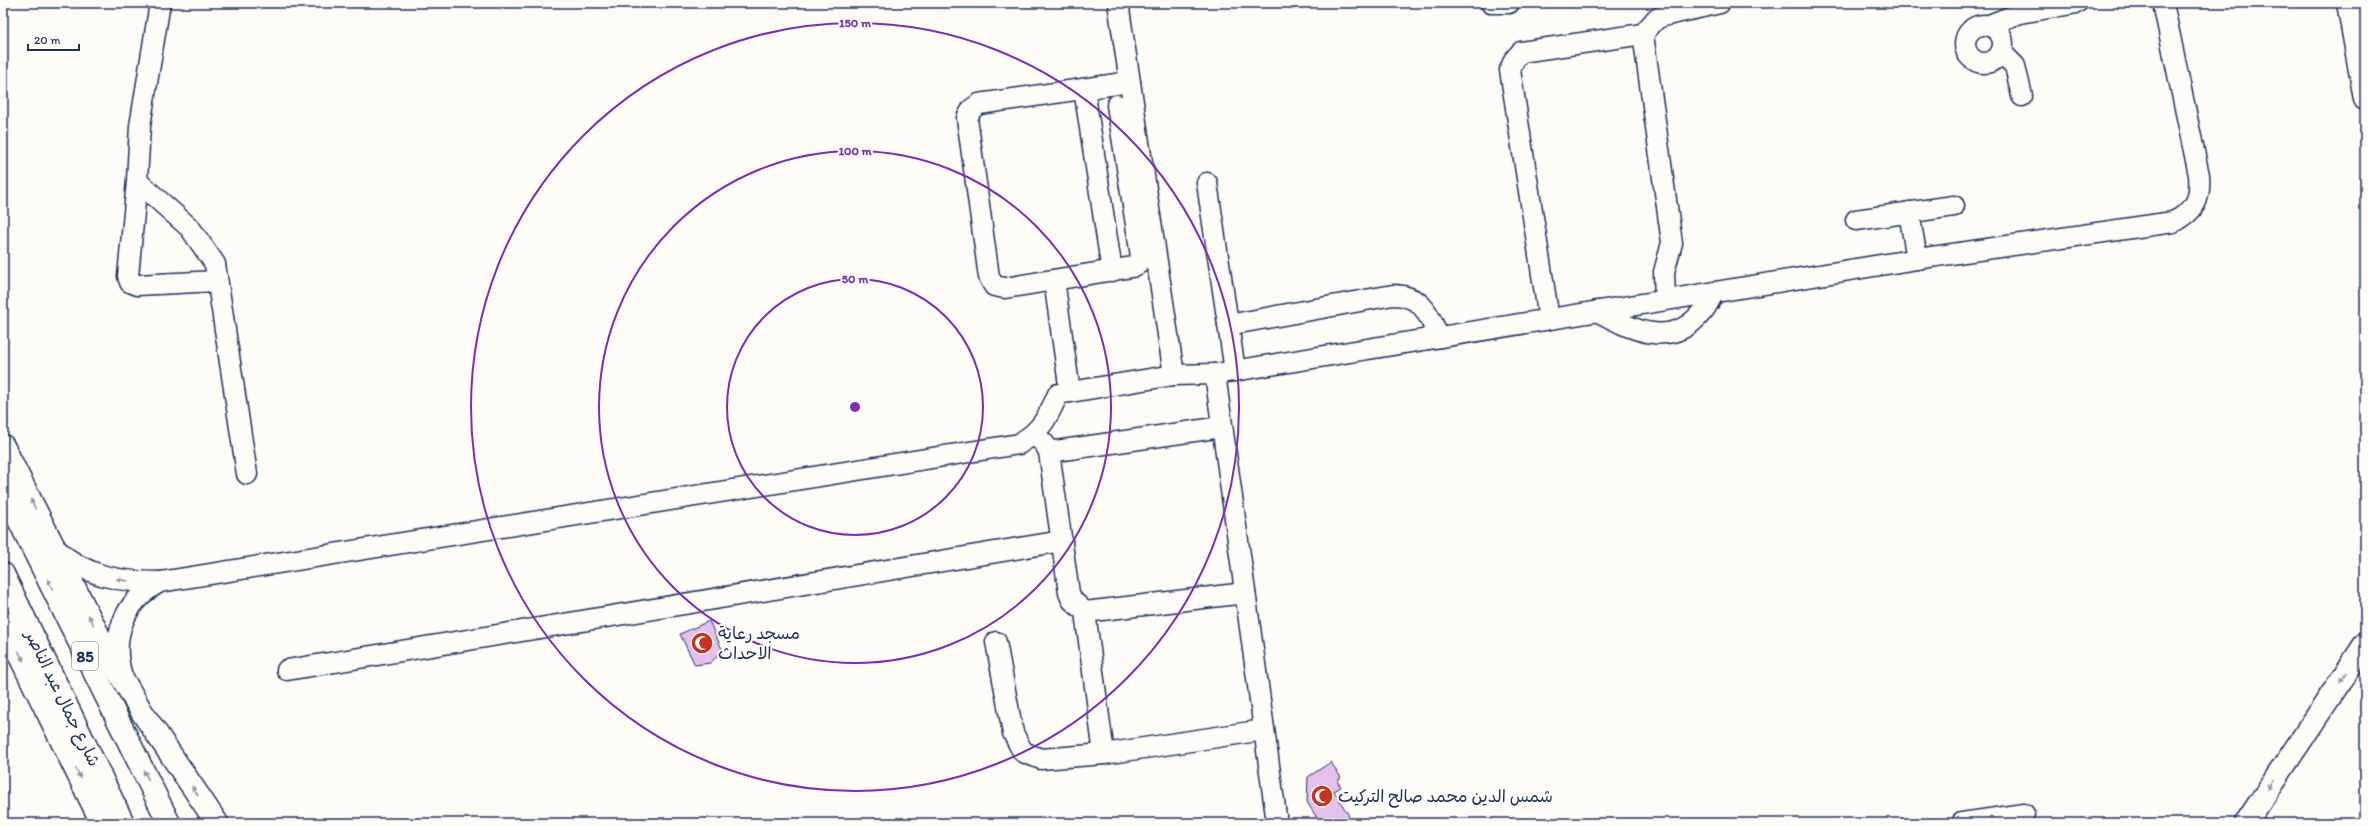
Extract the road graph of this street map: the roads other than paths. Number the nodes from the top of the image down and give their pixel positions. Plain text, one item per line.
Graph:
1 (160, 3) edge
2 (1121, 3) edge
3 (1491, 3) edge
4 (1509, 3) edge
5 (1720, 3) edge
6 (2077, 3) edge
7 (2163, 3) edge
8 (2348, 3) edge
9 (1989, 25) junction
10 (1643, 34) junction
11 (2001, 52) junction
12 (1130, 82) junction
13 (1084, 89) junction
14 (2022, 96) dead end
15 (2365, 99) edge
16 (1125, 104) junction
17 (1088, 111) junction
18 (137, 181) junction
19 (1207, 183) dead end
20 (1954, 206) dead end
21 (1909, 212) junction
22 (1856, 220) dead end
23 (1917, 259) junction
24 (1112, 271) junction
25 (1054, 280) junction
26 (217, 281) junction
27 (1714, 292) junction
28 (1665, 300) junction
29 (1597, 311) junction
30 (1550, 319) junction
31 (1228, 325) junction
32 (1439, 337) junction
33 (1235, 371) junction
34 (1215, 374) junction
35 (1174, 375) junction
36 (1070, 392) junction
37 (1222, 427) junction
38 (1034, 435) junction
39 (3, 446) edge
40 (1049, 452) junction
41 (247, 474) dead end
42 (3, 488) edge
43 (1062, 542) junction
44 (56, 549) junction
45 (3, 574) edge
46 (160, 582) junction
47 (1245, 593) junction
48 (1085, 612) junction
49 (3, 622) edge
50 (996, 642) dead end
51 (2365, 644) edge
52 (287, 670) dead end
53 (124, 682) junction
54 (1264, 730) junction
55 (1104, 754) junction
56 (2024, 814) dead end
57 (102, 823) edge
58 (123, 823) edge
59 (169, 823) edge
60 (217, 823) edge
61 (1277, 823) edge
62 (1962, 823) edge
63 (2246, 823) edge

1 - 18 lane
2 - 12 lane
3 - 4 lane
5 - 10 lane
6 - 9 lane
7 - 23 lane
8 - 15 main road
9 - 11 lane
9 - 11 lane
10 - 28 lane
10 - 30 lane
11 - 14 lane
12 - 13 lane
12 - 16 lane
13 - 17 lane
13 - 25 lane
16 - 17 lane
16 - 24 lane
16 - 35 lane
17 - 24 lane
18 - 26 lane
18 - 26 lane
19 - 31 lane
20 - 21 lane
21 - 22 lane
21 - 23 lane
23 - 27 lane
24 - 25 lane
25 - 36 lane
26 - 41 lane
27 - 28 lane
27 - 29 lane
28 - 29 lane
29 - 30 lane
30 - 32 lane
31 - 32 lane
31 - 33 lane
32 - 33 lane
33 - 34 lane
34 - 35 lane
34 - 37 lane
35 - 36 lane
36 - 38 lane
37 - 40 lane
37 - 47 lane
38 - 40 lane
38 - 46 lane
44 -> 39 main road
40 - 43 lane
59 -> 42 main road, 85
43 - 48 lane
43 - 52 lane
46 -> 44 lane
53 -> 44 main road
45 - 58 main road, شارع جمال عبد الناصر / 85
46 - 53 lane
47 - 48 lane
47 - 54 lane
48 - 55 lane
49 -> 57 main road
50 - 55 lane
51 -> 63 main road
60 -> 53 main road
54 - 55 lane
54 - 61 lane
56 - 62 lane

